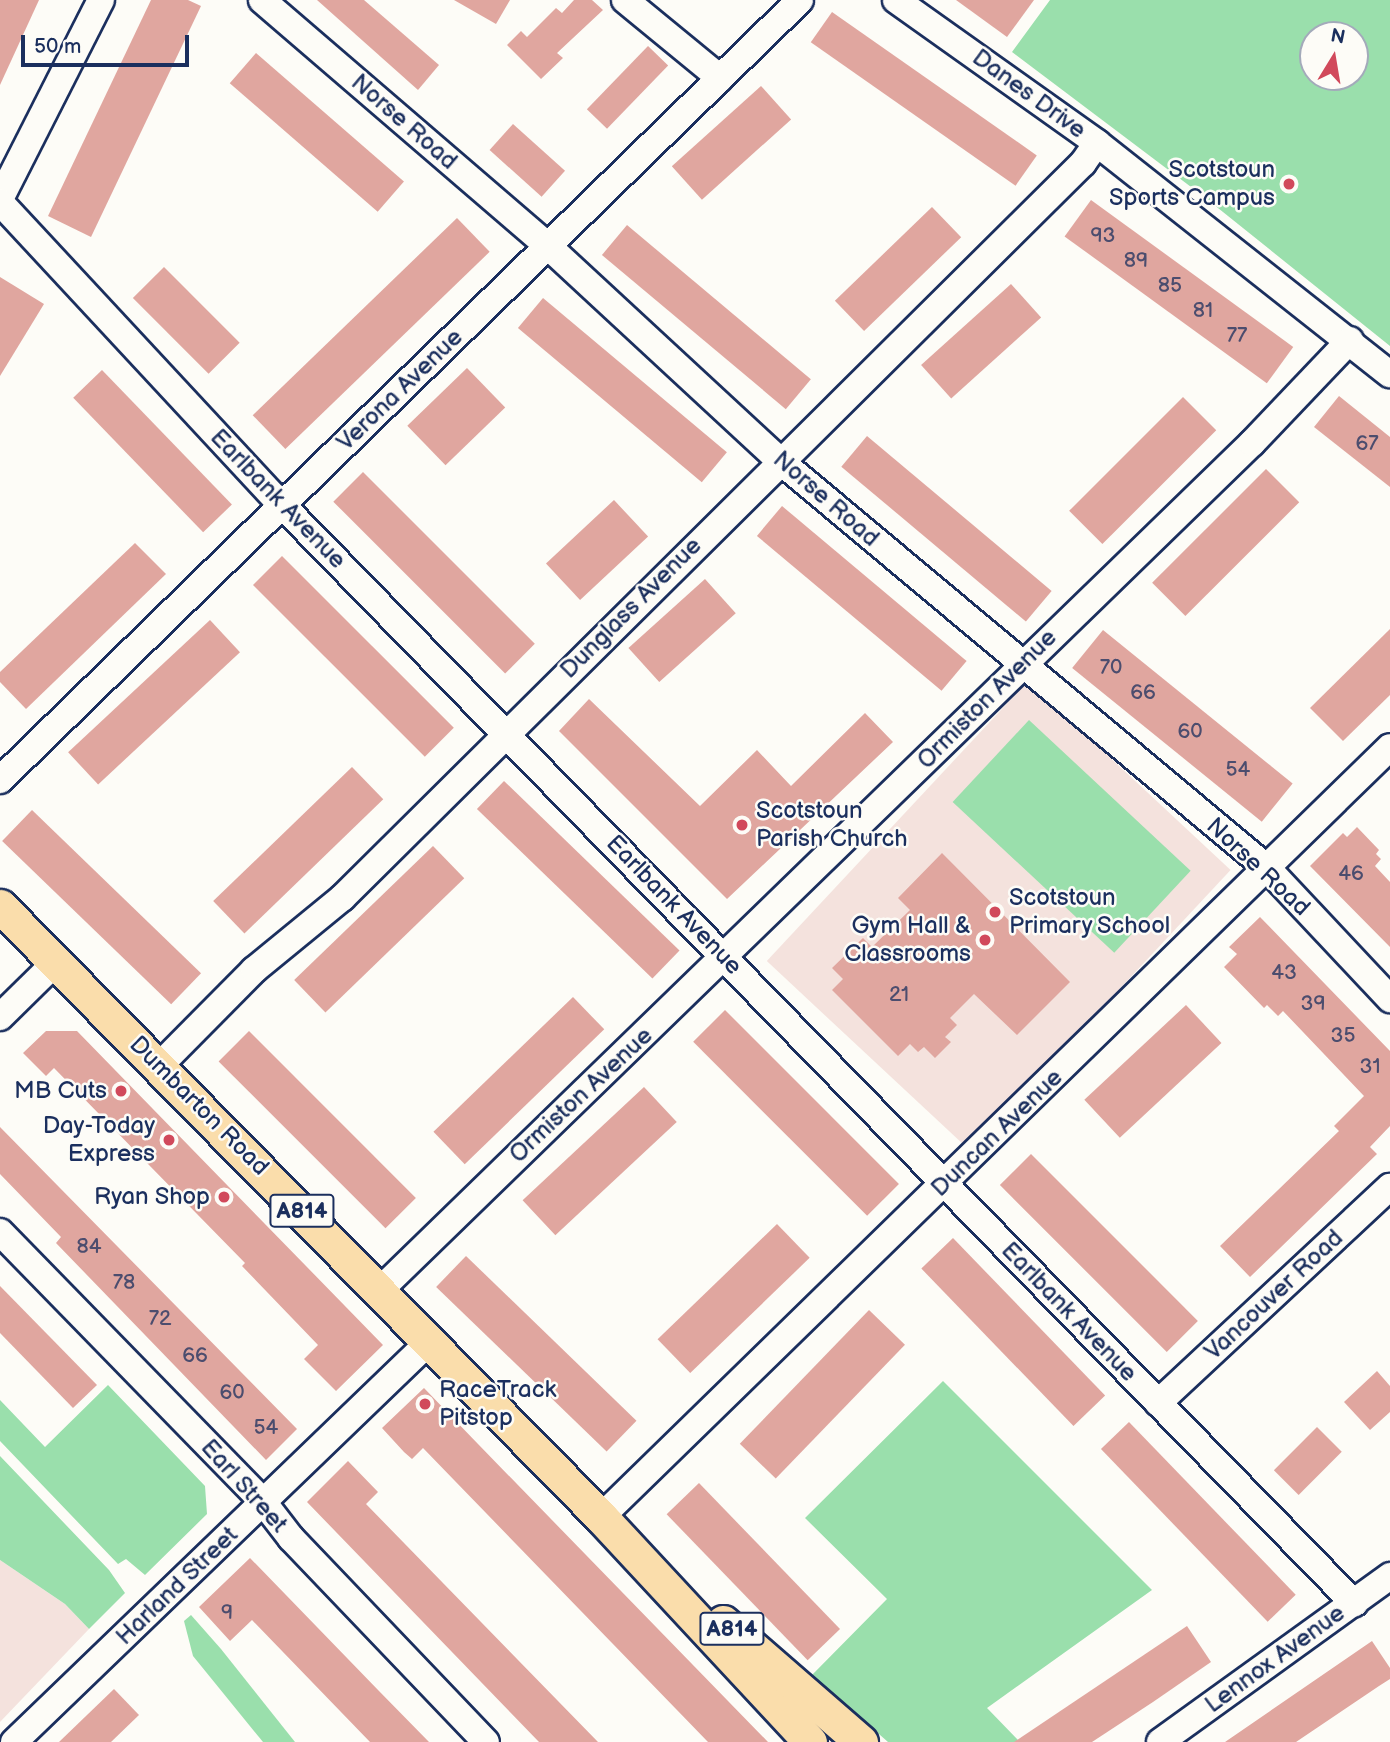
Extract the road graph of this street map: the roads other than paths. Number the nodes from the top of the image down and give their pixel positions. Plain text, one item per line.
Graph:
1 (100, 0) edge
2 (262, 0) edge
3 (625, 0) edge
4 (800, 0) edge
5 (896, 0) edge
6 (720, 78) junction
7 (1097, 143) junction
8 (0, 201) edge
9 (548, 246) junction
10 (1350, 340) junction
11 (1390, 374) edge
12 (779, 460) junction
13 (282, 505) junction
14 (1021, 665) junction
15 (507, 733) junction
16 (1390, 747) edge
17 (0, 780) edge
18 (1267, 868) junction
19 (0, 906) edge
20 (725, 958) junction
21 (56, 962) junction
22 (1390, 999) edge
23 (0, 1017) edge
24 (159, 1066) junction
25 (945, 1184) junction
26 (1390, 1187) edge
27 (0, 1232) edge
28 (380, 1290) junction
29 (429, 1342) junction
30 (1158, 1403) junction
31 (264, 1503) junction
32 (601, 1517) junction
33 (1390, 1576) edge
34 (1354, 1603) junction
35 (14, 1742) edge
36 (486, 1742) edge
37 (810, 1742) edge
38 (861, 1742) edge
39 (1160, 1742) edge

1 - 8 street
2 - 9 street, Norse Road
3 - 6 street
4 - 6 street, Verona Avenue
5 - 7 street, Danes Drive
6 - 9 street, Verona Avenue
7 - 10 street, Danes Drive
7 - 12 street, Dunglass Avenue
8 - 13 street, Earlbank Avenue
9 - 12 street, Norse Road
9 - 13 street, Verona Avenue
10 - 11 street, Danes Drive
10 - 14 street, Ormiston Avenue
12 - 14 street, Norse Road
12 - 15 street, Dunglass Avenue
13 - 15 street, Earlbank Avenue
13 - 17 street, Verona Avenue
14 - 18 street, Norse Road
14 - 20 street, Ormiston Avenue
15 - 20 street, Earlbank Avenue
15 - 24 street, Dunglass Avenue
16 - 18 street, Duncan Avenue
18 - 22 street, Norse Road
18 - 25 street, Duncan Avenue
19 - 21 main road, Dumbarton Road / A814
20 - 25 street, Earlbank Avenue
20 - 28 street, Ormiston Avenue
21 - 23 street
21 - 24 main road, Dumbarton Road / A814
24 - 28 main road, Dumbarton Road / A814
25 - 30 street, Earlbank Avenue
25 - 32 street, Duncan Avenue
26 - 30 street, Vancouver Road
27 - 31 street, Earl Street
28 - 29 main road, Dumbarton Road / A814
29 - 31 street, Harland Street
29 - 32 main road, Dumbarton Road / A814
30 - 34 street, Earlbank Avenue
31 - 35 street, Harland Street
31 - 36 street, Earl Street
32 - 37 main road, Dumbarton Road / A814
32 - 38 main road, Dumbarton Road / A814
33 - 34 street, Lennox Avenue
34 - 39 street, Lennox Avenue

